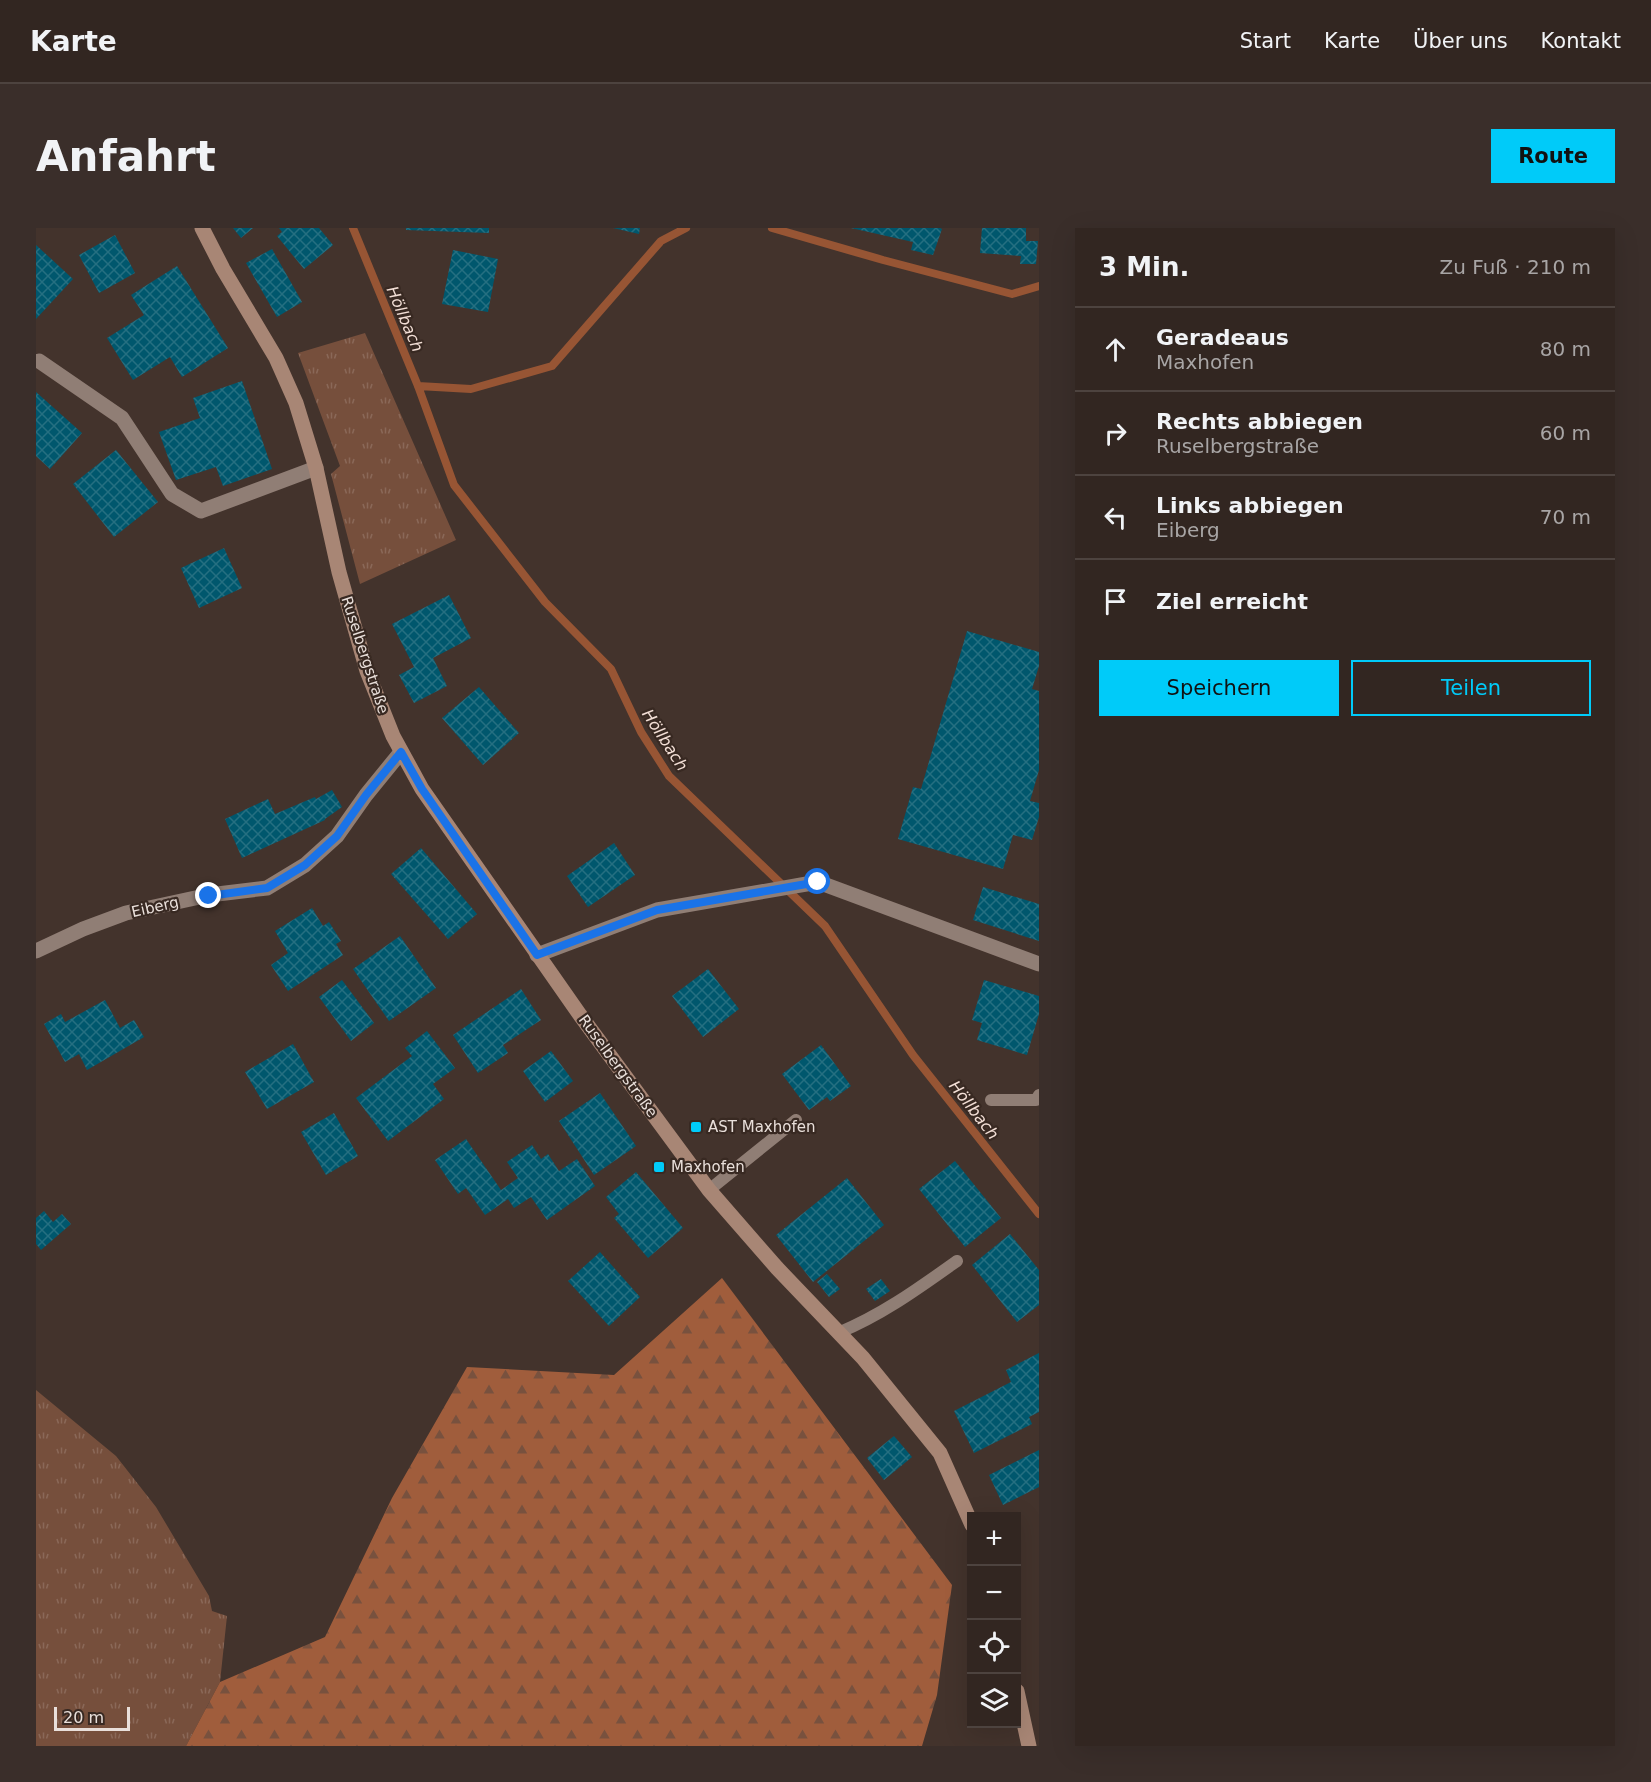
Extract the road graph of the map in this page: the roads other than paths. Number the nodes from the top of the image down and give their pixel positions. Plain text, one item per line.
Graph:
1 (202, 228) edge
2 (39, 361) dead end
3 (316, 468) junction
4 (401, 752) junction
5 (36, 951) edge
6 (537, 955) junction
7 (1039, 964) edge
8 (1039, 1095) edge
9 (991, 1100) dead end
10 (796, 1120) dead end
11 (709, 1190) junction
12 (957, 1261) dead end
13 (838, 1333) junction
14 (967, 1514) edge
15 (1021, 1709) edge
16 (1029, 1746) edge

1 - 3 main road, Ruselbergstraße
2 - 3 street
3 - 4 main road, Ruselbergstraße
4 - 5 street, Eiberg
4 - 6 main road, Ruselbergstraße
6 - 7 street
6 - 11 main road, Ruselbergstraße
8 - 9 lane
10 - 11 lane
11 - 13 main road, Ruselbergstraße
12 - 13 lane
13 - 14 main road, Ruselbergstraße
15 - 16 main road

